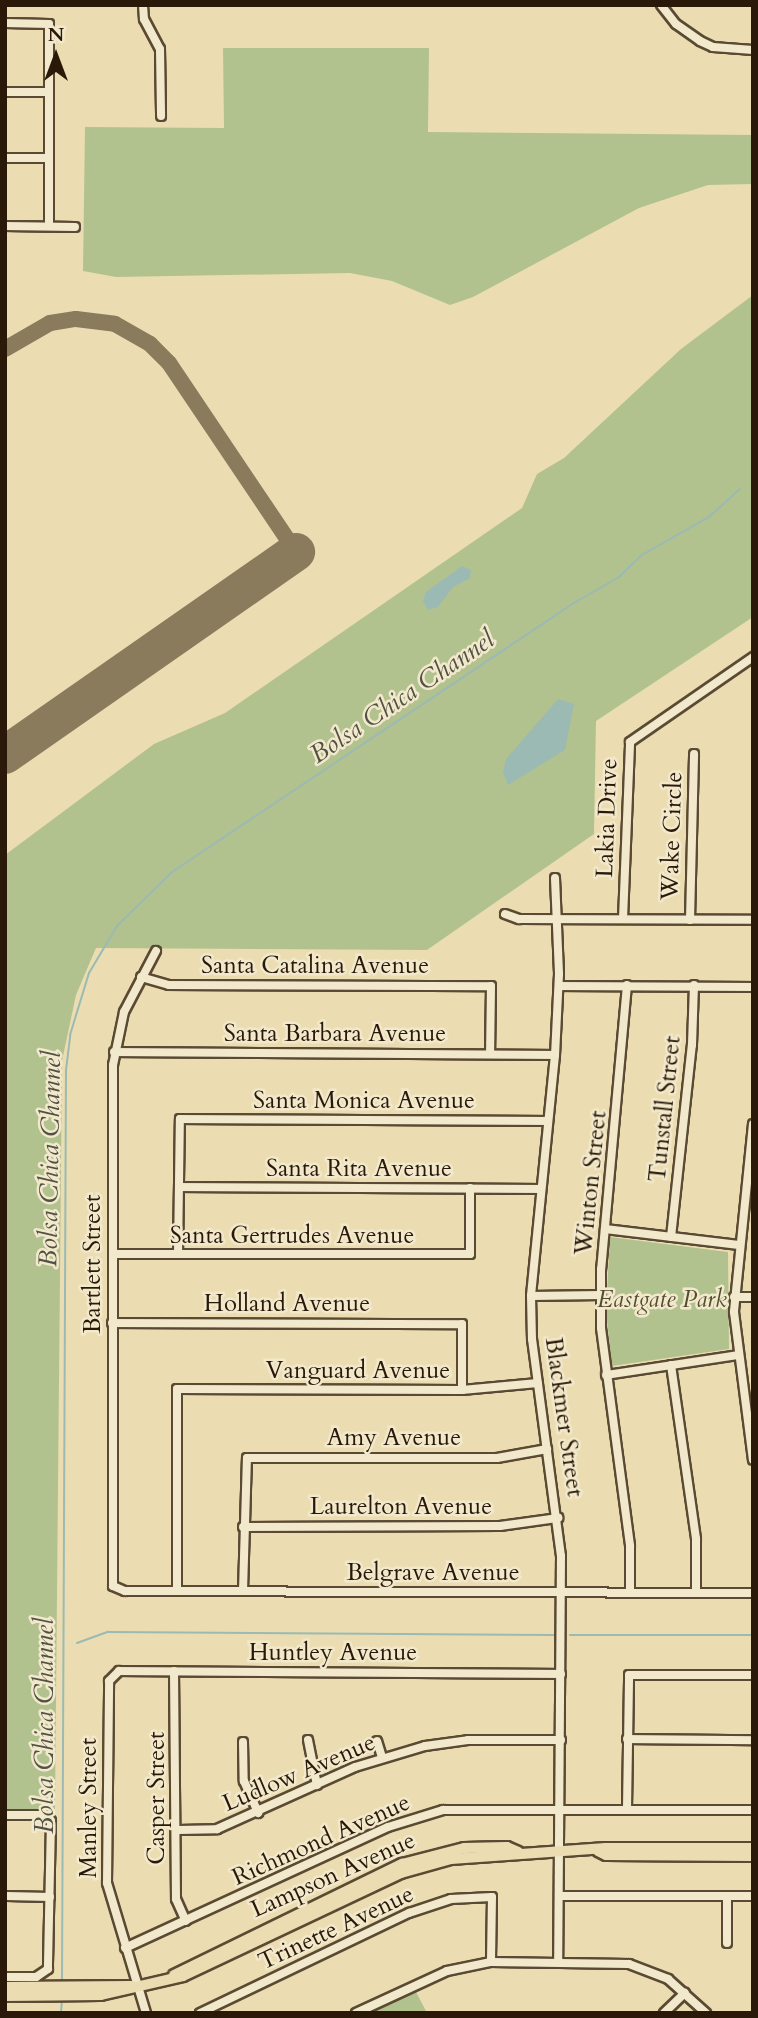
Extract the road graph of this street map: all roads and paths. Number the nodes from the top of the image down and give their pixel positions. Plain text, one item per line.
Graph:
1 (143, 5) edge
2 (661, 5) edge
3 (5, 23) edge
4 (753, 50) edge
5 (5, 92) edge
6 (49, 92) junction
7 (161, 116) dead end
8 (5, 158) edge
9 (49, 158) junction
10 (5, 226) edge
11 (49, 226) junction
12 (75, 227) dead end
13 (753, 657) edge
14 (694, 754) dead end
15 (555, 878) dead end
16 (505, 914) dead end
17 (558, 919) junction
18 (623, 919) junction
19 (690, 920) junction
20 (753, 920) edge
21 (156, 951) dead end
22 (141, 977) junction
23 (627, 985) junction
24 (694, 985) junction
25 (559, 986) junction
26 (753, 986) edge
27 (114, 1052) junction
28 (490, 1054) junction
29 (555, 1055) junction
30 (548, 1121) junction
31 (753, 1124) edge
32 (178, 1187) junction
33 (470, 1188) junction
34 (540, 1189) junction
35 (605, 1229) junction
36 (671, 1237) junction
37 (739, 1245) junction
38 (113, 1254) junction
39 (178, 1254) junction
40 (601, 1295) junction
41 (531, 1296) junction
42 (734, 1297) junction
43 (753, 1297) edge
44 (112, 1322) junction
45 (738, 1355) junction
46 (671, 1365) junction
47 (606, 1375) junction
48 (538, 1383) junction
49 (462, 1390) junction
50 (547, 1449) junction
51 (753, 1460) edge
52 (558, 1518) junction
53 (243, 1527) junction
54 (113, 1586) joint
55 (177, 1591) junction
56 (243, 1591) junction
57 (630, 1592) junction
58 (561, 1593) junction
59 (696, 1593) junction
60 (753, 1593) edge
61 (174, 1671) junction
62 (561, 1674) junction
63 (753, 1675) edge
64 (109, 1681) joint
65 (627, 1739) junction
66 (308, 1740) dead end
67 (561, 1740) junction
68 (753, 1740) edge
69 (377, 1741) dead end
70 (243, 1742) dead end
71 (382, 1757) junction
72 (317, 1785) junction
73 (561, 1808) junction
74 (627, 1808) junction
75 (753, 1810) edge
76 (258, 1813) junction
77 (5, 1815) edge
78 (178, 1830) junction
79 (753, 1848) edge
80 (560, 1851) junction
81 (598, 1851) junction
82 (753, 1856) edge
83 (7, 1896) edge
84 (559, 1896) junction
85 (727, 1896) junction
86 (753, 1896) edge
87 (50, 1897) junction
88 (186, 1922) junction
89 (727, 1943) dead end
90 (125, 1948) junction
91 (491, 1962) junction
92 (558, 1962) junction
93 (5, 1977) edge
94 (135, 1986) junction
95 (5, 1987) edge
96 (54, 1992) junction
97 (685, 1993) junction
98 (5, 1996) edge
99 (146, 2013) edge
100 (200, 2013) edge
101 (356, 2013) edge
102 (664, 2013) edge
103 (706, 2013) edge

1 - 7 street
2 - 4 street
3 - 6 street
5 - 6 street
6 - 9 street
8 - 9 street
9 - 11 street
10 - 11 street
11 - 12 street
13 - 18 street, Lakia Drive
14 - 19 street, Wake Circle
15 - 17 street, Blackmer Street
16 - 17 street
17 - 18 street
17 - 25 street, Blackmer Street
18 - 19 street
19 - 20 street
21 - 22 street, Bartlett Street
22 - 27 street, Bartlett Street
22 - 28 street, Santa Catalina Avenue
23 - 24 street
23 - 25 street
23 - 35 street, Winton Street
24 - 26 street
24 - 36 street, Tunstall Street
25 - 29 street, Blackmer Street
27 - 28 street, Santa Barbara Avenue
27 - 38 street, Bartlett Street
28 - 29 street, Santa Barbara Avenue
29 - 30 street, Blackmer Street
30 - 32 street, Santa Monica Avenue
30 - 34 street, Blackmer Street
31 - 37 street
32 - 33 street, Santa Rita Avenue
32 - 39 street
33 - 34 street, Santa Rita Avenue
33 - 39 street, Santa Gertrudes Avenue
34 - 41 street, Blackmer Street
35 - 36 street
35 - 40 street, Winton Street
36 - 37 street
37 - 42 street
38 - 39 street, Santa Gertrudes Avenue
38 - 44 street, Bartlett Street
40 - 41 street
40 - 47 street, Winton Street
41 - 48 street, Blackmer Street
42 - 43 street
42 - 45 street
44 - 49 street, Holland Avenue
44 - 54 street, Bartlett Street
45 - 46 street
45 - 51 street
46 - 47 street
46 - 59 street
47 - 57 street, Winton Street
48 - 49 street, Vanguard Avenue
48 - 50 street, Blackmer Street
49 - 55 street, Vanguard Avenue
50 - 52 street, Blackmer Street
50 - 53 street, Amy Avenue
52 - 53 street, Laurelton Avenue
52 - 58 street, Blackmer Street
53 - 56 street
54 - 55 street, Belgrave Avenue
55 - 56 street, Belgrave Avenue
56 - 58 street, Belgrave Avenue
57 - 58 street, Belgrave Avenue
57 - 59 street, Belgrave Avenue
58 - 62 street, Blackmer Street
59 - 60 street, Belgrave Avenue
61 - 62 street, Huntley Avenue
61 - 64 street, Huntley Avenue
61 - 78 street, Casper Street
62 - 67 street, Blackmer Street
63 - 65 street
64 - 90 street, Manley Street
65 - 68 street
65 - 74 street
66 - 72 street
67 - 71 street, Ludlow Avenue
67 - 73 street, Blackmer Street
69 - 71 street
70 - 76 street
71 - 72 street, Ludlow Avenue
72 - 76 street, Ludlow Avenue
73 - 74 street, Richmond Avenue
73 - 80 street, Blackmer Street
73 - 88 street, Richmond Avenue
74 - 75 street, Richmond Avenue
76 - 78 street, Ludlow Avenue
77 - 87 street
78 - 88 street, Casper Street
79 - 81 main road, Lampson Avenue
80 - 81 main road, Lampson Avenue
80 - 84 street, Blackmer Street
80 - 94 main road, Lampson Avenue
81 - 82 main road, Lampson Avenue
83 - 87 street
84 - 85 street
84 - 92 street, Blackmer Street
85 - 86 street
85 - 89 street
87 - 93 street
88 - 90 street, Richmond Avenue
90 - 94 street, Manley Street
91 - 92 street
91 - 100 street, Trinette Avenue
91 - 101 street
92 - 97 street
94 - 96 main road, Lampson Avenue
94 - 99 street, Manley Street
95 - 96 main road, Lampson Avenue
96 - 98 main road, Lampson Avenue
97 - 102 street
97 - 103 street

